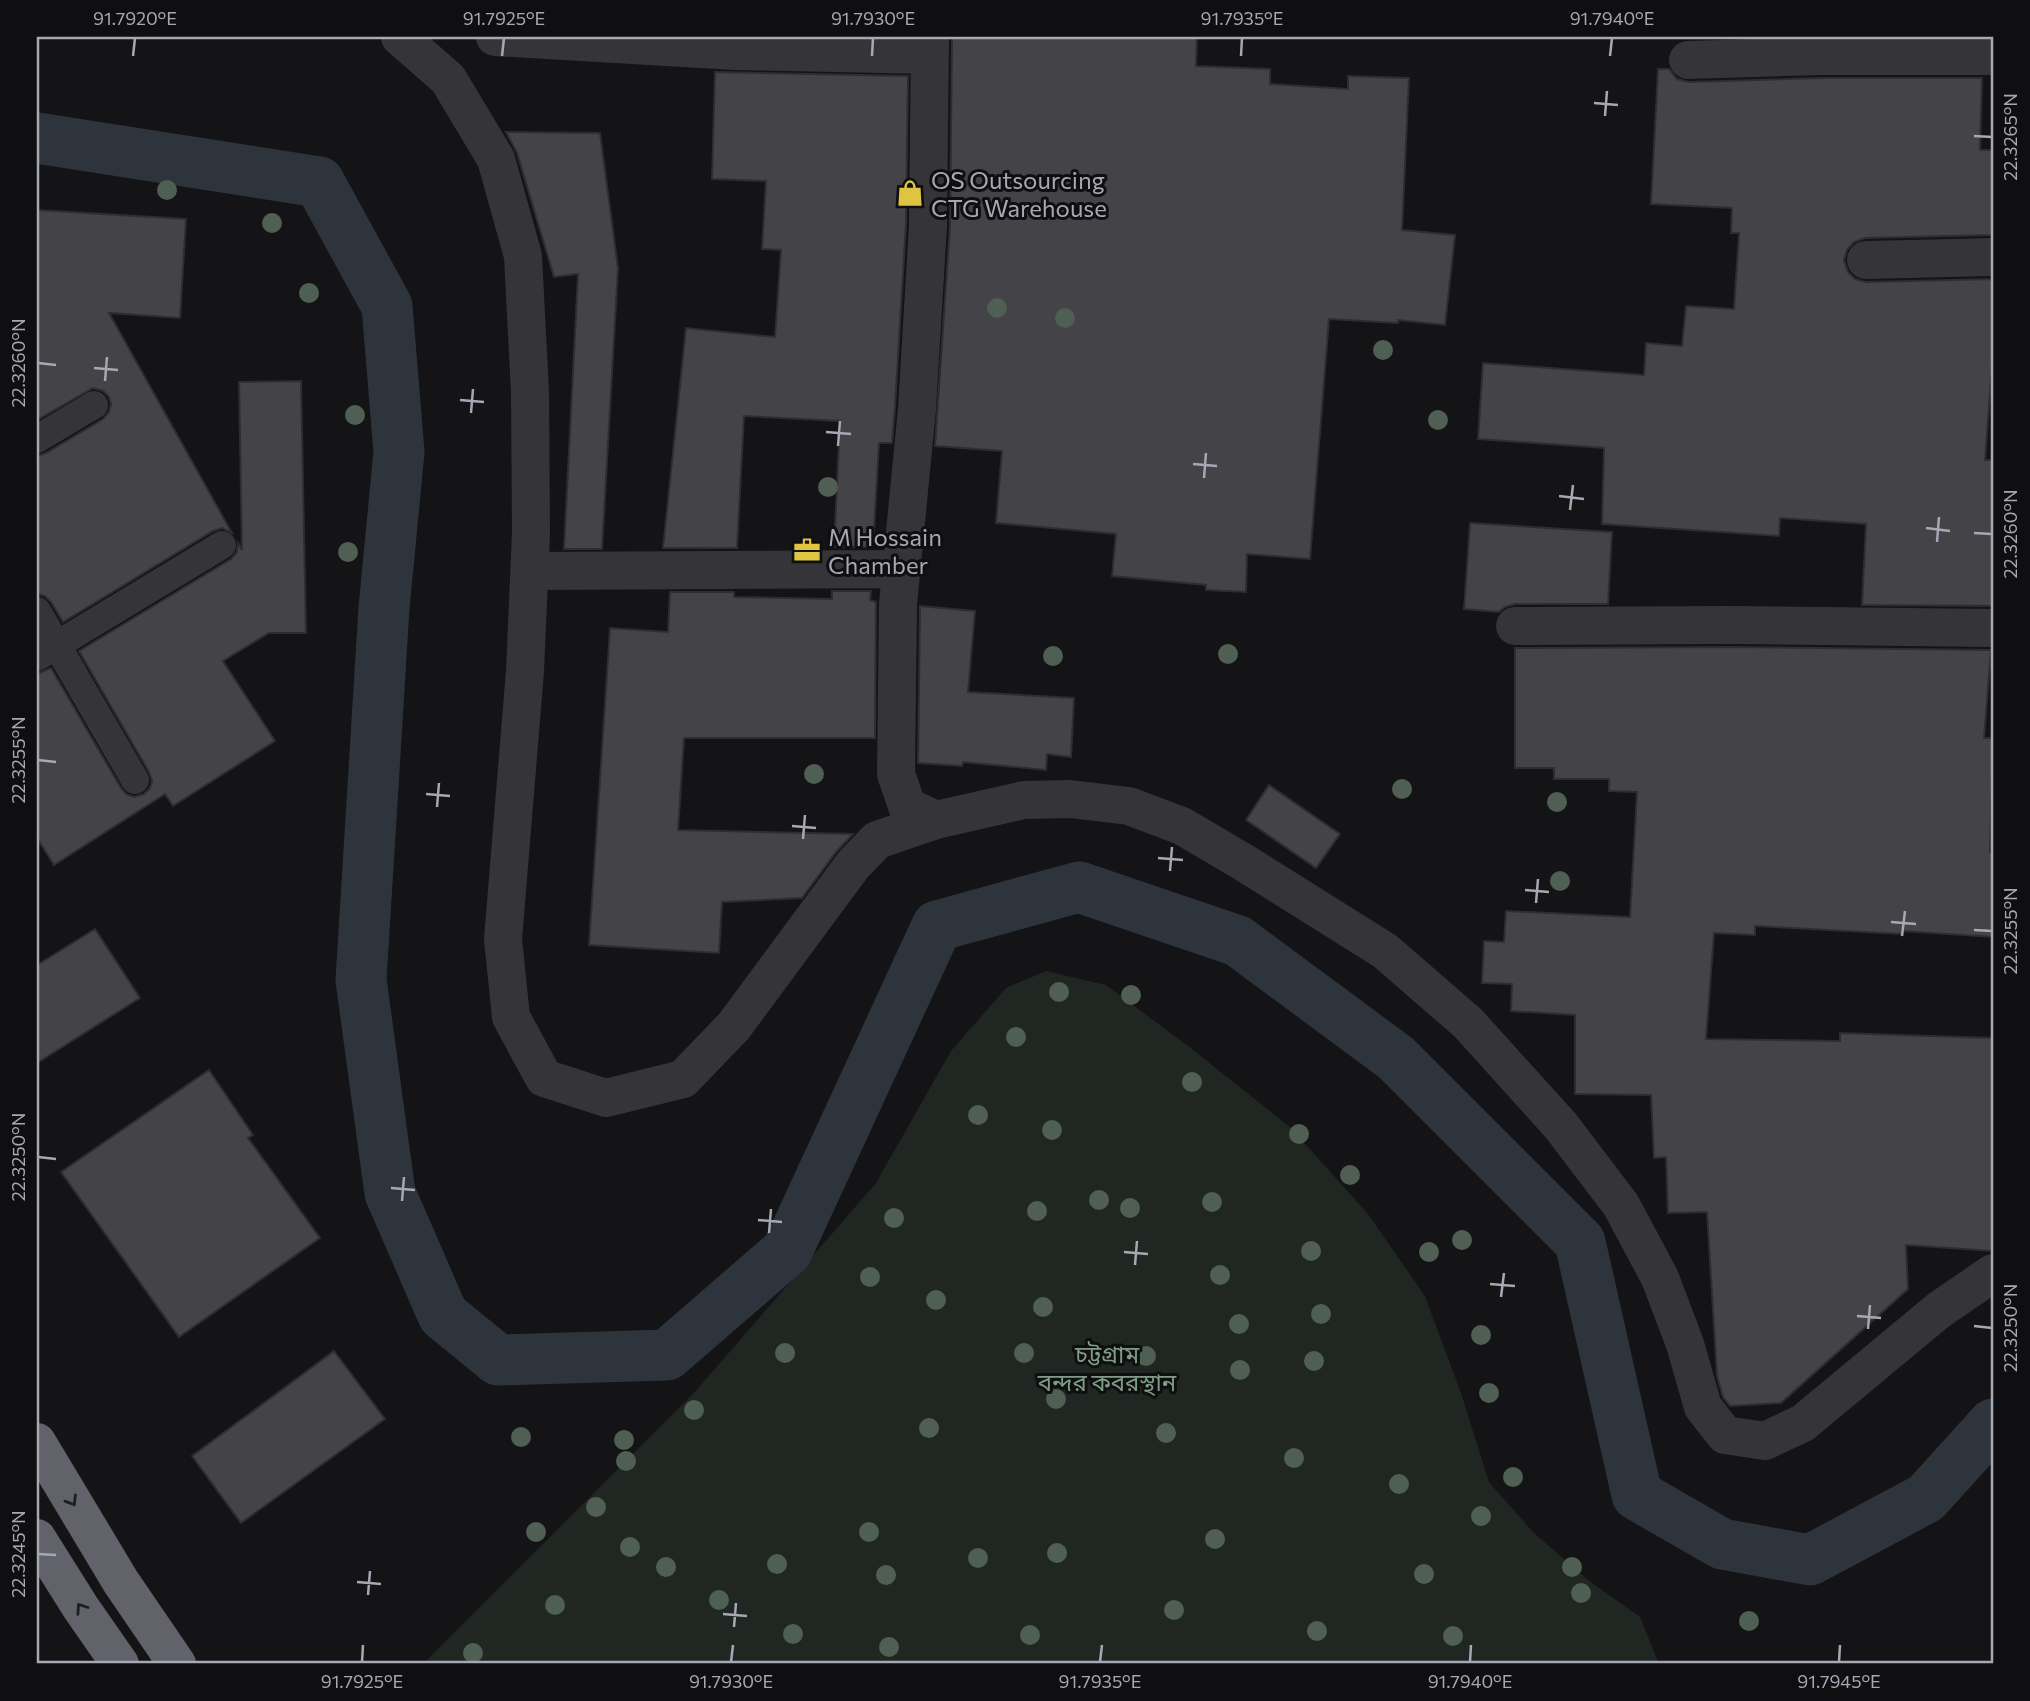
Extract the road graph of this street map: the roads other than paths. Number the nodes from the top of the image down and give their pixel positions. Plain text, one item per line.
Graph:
1 (400, 37) edge
2 (495, 37) edge
3 (930, 46) edge
4 (1993, 56) edge
5 (1688, 60) dead end
6 (1993, 257) edge
7 (1866, 260) dead end
8 (94, 405) dead end
9 (37, 439) edge
10 (222, 545) dead end
11 (902, 569) junction
12 (530, 571) junction
13 (37, 611) edge
14 (1515, 626) dead end
15 (1993, 628) edge
16 (47, 651) edge
17 (135, 780) dead end
18 (936, 820) junction
19 (1993, 1273) edge
20 (37, 1442) edge
21 (37, 1538) edge
22 (120, 1664) edge
23 (177, 1664) edge

1 - 12 street
2 - 3 street
3 - 11 street
4 - 5 street
6 - 7 street
8 - 9 lane
10 - 16 lane
11 - 12 street
11 - 18 street
12 - 18 street
13 - 16 lane
14 - 15 street
16 - 17 lane
18 - 19 street
20 -> 23 highway
22 -> 21 highway

